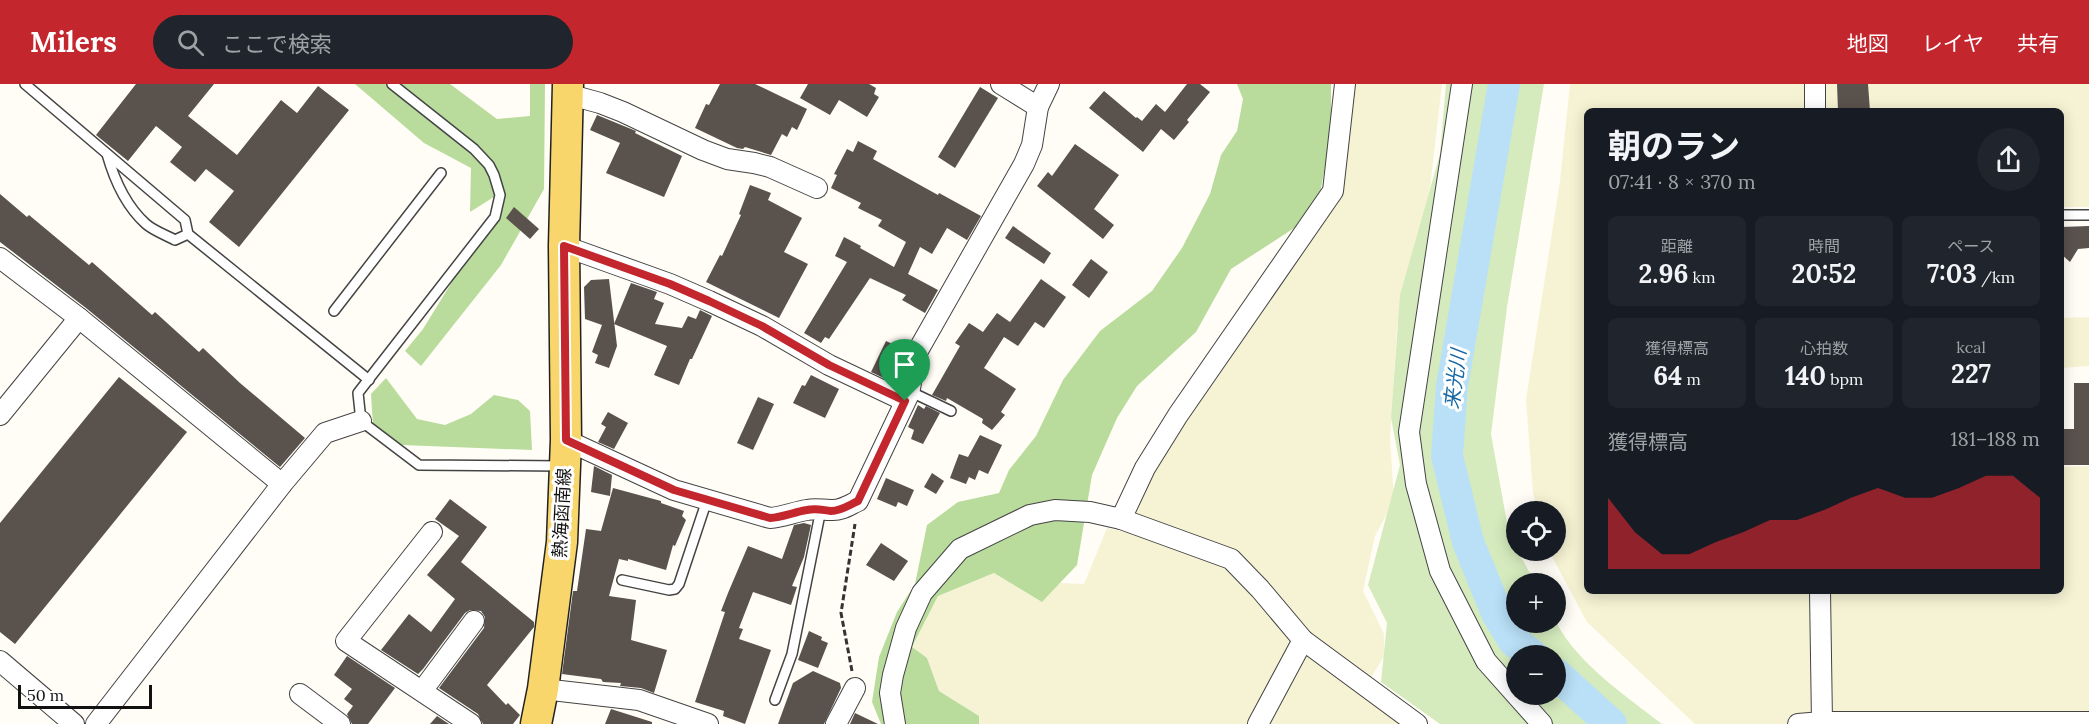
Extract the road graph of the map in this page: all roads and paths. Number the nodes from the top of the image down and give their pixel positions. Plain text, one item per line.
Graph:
1 (25, 84) edge
2 (392, 84) edge
3 (1001, 84) edge
4 (1049, 84) edge
5 (1345, 84) edge
6 (1462, 84) edge
7 (1815, 84) edge
8 (567, 89) edge
9 (1038, 106) junction
10 (1815, 108) edge
11 (107, 153) junction
12 (441, 172) dead end
13 (817, 188) dead end
14 (2064, 215) edge
15 (2089, 215) edge
16 (188, 234) junction
17 (564, 246) junction
18 (0, 258) edge
19 (334, 310) dead end
20 (79, 318) junction
21 (369, 380) junction
22 (907, 396) junction
23 (951, 411) dead end
24 (0, 415) edge
25 (362, 421) junction
26 (565, 453) junction
27 (282, 484) junction
28 (707, 500) junction
29 (858, 501) junction
30 (821, 509) junction
31 (1121, 519) junction
32 (432, 532) dead end
33 (622, 580) dead end
34 (1820, 594) edge
35 (474, 621) dead end
36 (1303, 640) junction
37 (0, 661) edge
38 (855, 688) joint
39 (543, 689) junction
40 (422, 691) junction
41 (300, 694) dead end
42 (775, 700) dead end
43 (1822, 722) junction
44 (2089, 722) edge
45 (74, 724) edge
46 (96, 724) edge
47 (340, 724) edge
48 (471, 724) edge
49 (536, 724) edge
50 (708, 724) edge
51 (836, 724) edge
52 (895, 724) edge
53 (1258, 724) edge
54 (1417, 724) edge
55 (1542, 724) edge
56 (1798, 724) edge

1 - 11 lane
2 - 21 lane
3 - 9 street
4 - 9 street
5 - 31 street
6 - 55 street
7 - 10 street
8 - 13 street
8 - 17 main road, 熱海函南線
9 - 22 street
11 - 16 lane
11 - 16 lane
12 - 19 lane
14 - 15 lane
16 - 21 lane
17 - 22 street
17 - 26 main road, 熱海函南線
18 - 20 street
20 - 24 street
20 - 27 street
21 - 25 lane
22 - 23 lane
22 - 29 street
25 - 26 lane
25 - 27 street
26 - 28 street
26 - 39 main road, 熱海函南線
27 - 46 street
28 - 30 street
28 - 33 lane
29 - 30 street
29 - 38 path
30 - 42 lane
31 - 36 street
31 - 52 street
32 - 40 street
34 - 43 street
35 - 40 street
36 - 53 street
36 - 54 street
37 - 45 street
38 - 51 street
39 - 49 main road, 熱海函南線
39 - 50 street
40 - 48 street
41 - 47 street
43 - 44 street
43 - 56 street

